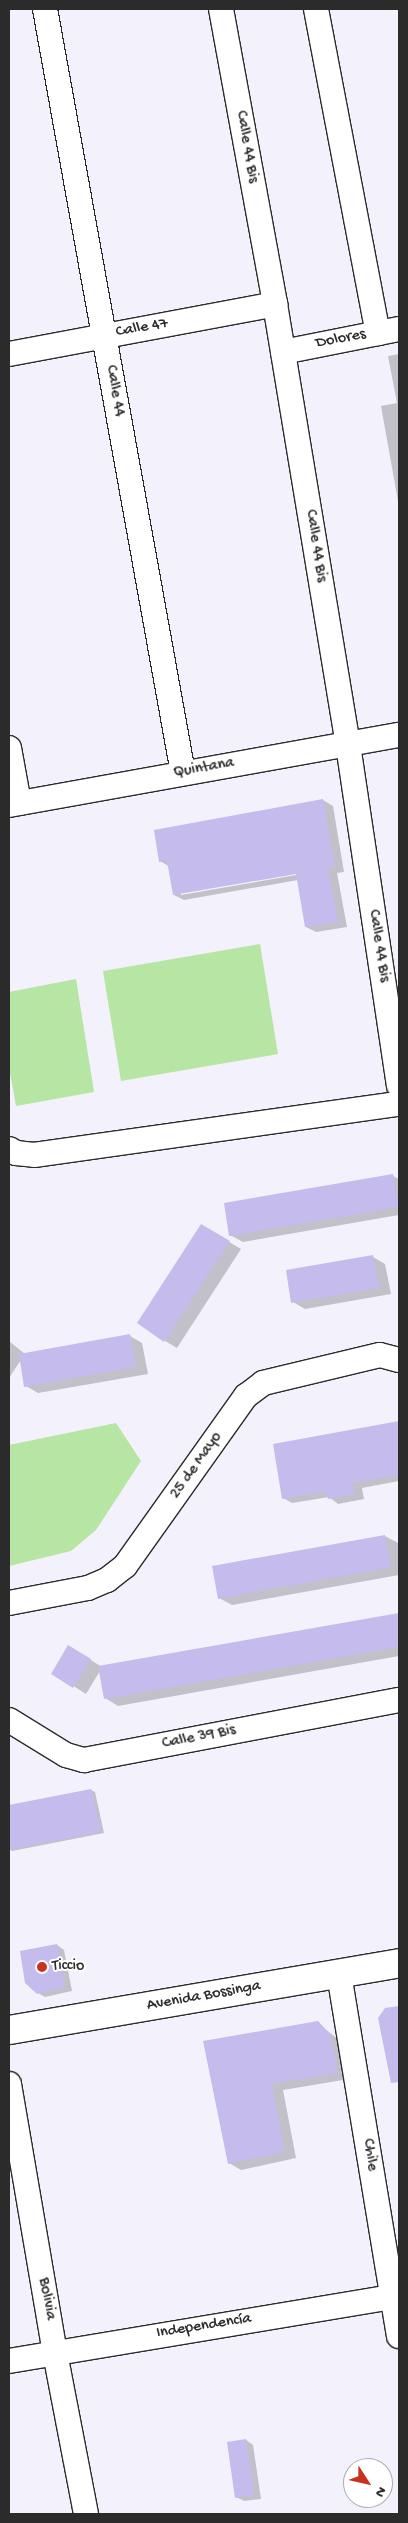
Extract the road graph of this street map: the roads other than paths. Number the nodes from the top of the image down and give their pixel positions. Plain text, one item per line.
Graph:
1 (45, 9) edge
2 (221, 9) edge
3 (316, 9) edge
4 (275, 304) junction
5 (388, 331) edge
6 (104, 335) junction
7 (283, 352) junction
8 (9, 354) edge
9 (399, 736) edge
10 (348, 745) junction
11 (9, 748) edge
12 (183, 773) junction
13 (14, 804) edge
14 (399, 1085) edge
15 (399, 1104) edge
16 (9, 1149) edge
17 (398, 1356) edge
18 (9, 1603) edge
19 (399, 1700) edge
20 (9, 1720) edge
21 (399, 1963) edge
22 (339, 1974) junction
23 (9, 2030) edge
24 (9, 2084) edge
25 (396, 2296) edge
26 (399, 2336) edge
27 (55, 2353) junction
28 (9, 2361) edge
29 (86, 2514) edge

1 - 6 street, Calle 44
2 - 4 street, Calle 44 Bis
3 - 5 street
4 - 6 street, Calle 47
4 - 7 street, Calle 44 Bis
5 - 7 street, Dolores
6 - 8 street, Calle 47
6 - 12 street, Calle 44
7 - 10 street, Calle 44 Bis
9 - 10 street, Quintana
10 - 12 street, Quintana
10 - 14 street, Calle 44 Bis
11 - 13 street
12 - 13 street, Quintana
15 - 16 street
17 - 18 street, 25 de Mayo
19 - 20 street, Calle 39 Bis
21 - 22 main road, Avenida Bossinga
22 - 23 main road, Avenida Bossinga
22 - 25 street, Chile
24 - 27 street, Bolivia
25 - 26 street, Chile
25 - 27 street, Independencía
27 - 28 street, Independencía
27 - 29 street, Bolivia

